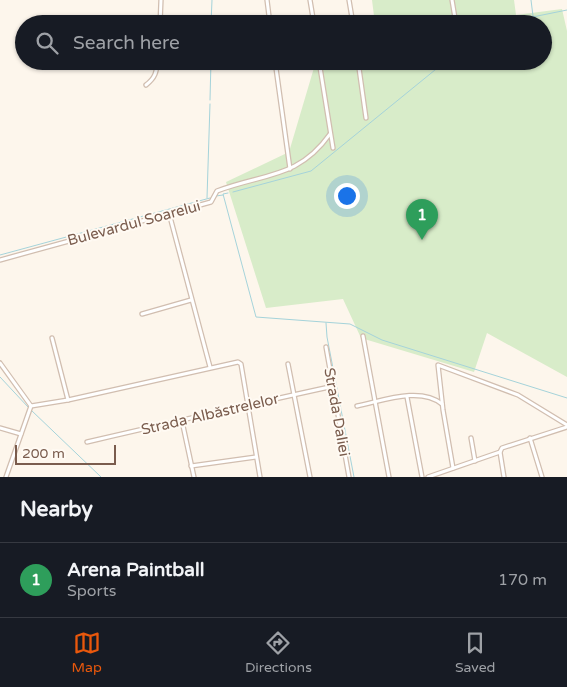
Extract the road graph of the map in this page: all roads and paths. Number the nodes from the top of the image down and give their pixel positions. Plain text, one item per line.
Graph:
1 (161, 0) edge
2 (267, 0) edge
3 (310, 0) edge
4 (349, 0) edge
5 (452, 0) edge
6 (160, 15) edge
7 (269, 15) edge
8 (312, 15) edge
9 (352, 15) edge
10 (454, 15) edge
11 (157, 70) edge
12 (276, 70) edge
13 (320, 70) edge
14 (359, 70) edge
15 (146, 84) dead end
16 (366, 118) dead end
17 (330, 134) junction
18 (333, 148) dead end
19 (290, 170) junction
20 (169, 213) junction
21 (0, 260) edge
22 (192, 300) junction
23 (142, 314) dead end
24 (363, 336) dead end
25 (52, 338) dead end
26 (326, 346) dead end
27 (0, 363) edge
28 (288, 364) dead end
29 (210, 367) junction
30 (334, 386) junction
31 (295, 394) junction
32 (407, 397) junction
33 (68, 400) junction
34 (375, 402) junction
35 (442, 404) junction
36 (248, 405) junction
37 (31, 406) junction
38 (356, 406) dead end
39 (182, 421) junction
40 (567, 426) edge
41 (0, 428) edge
42 (21, 434) junction
43 (471, 438) dead end
44 (530, 438) junction
45 (87, 442) dead end
46 (500, 452) junction
47 (256, 457) junction
48 (475, 461) junction
49 (191, 466) junction
50 (453, 468) junction
51 (6, 477) edge
52 (194, 477) edge
53 (260, 477) edge
54 (310, 477) edge
55 (349, 477) edge
56 (389, 477) edge
57 (422, 477) edge
58 (428, 477) edge
59 (504, 477) edge
60 (542, 477) edge

1 - 6 street
2 - 7 street
3 - 8 street
4 - 9 street
5 - 10 street
11 - 15 street
12 - 19 street
13 - 17 street
14 - 16 street
17 - 18 street
17 - 19 street
19 - 20 street, Bulevardul Soarelui
20 - 21 street, Bulevardul Soarelui
20 - 22 street
22 - 23 street
22 - 29 street
24 - 34 street
25 - 33 street
26 - 30 street, Strada Daliei
27 - 37 street
28 - 31 street
29 - 33 street
29 - 36 street
30 - 31 street, Strada Albăstrelelor
30 - 55 street, Strada Daliei
31 - 36 street, Strada Albăstrelelor
31 - 54 street
32 - 34 street
32 - 35 street
32 - 57 street
33 - 37 street
34 - 38 street
34 - 56 street
35 - 40 street
35 - 50 street
36 - 39 street, Strada Albăstrelelor
36 - 47 street
37 - 42 street
39 - 45 street, Strada Albăstrelelor
39 - 49 street
40 - 44 street
41 - 42 street
42 - 51 street
43 - 48 street
44 - 46 street
44 - 60 street
46 - 48 street
46 - 59 street
47 - 49 street
47 - 53 street
48 - 50 street
49 - 52 street
50 - 58 street

